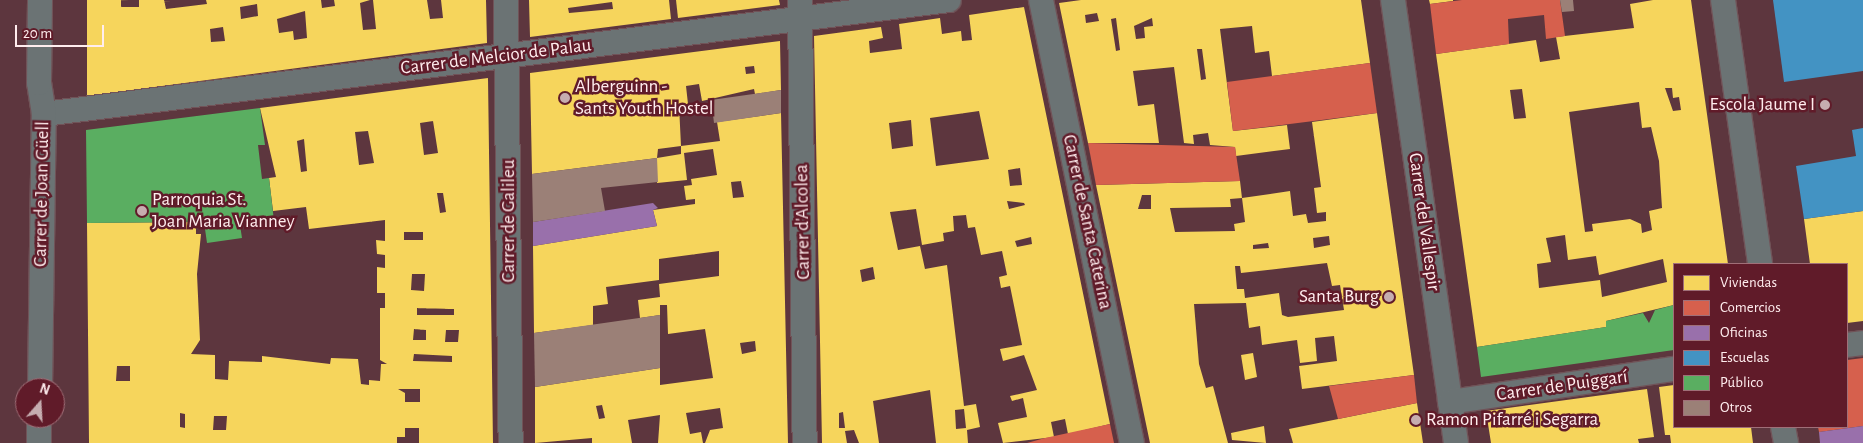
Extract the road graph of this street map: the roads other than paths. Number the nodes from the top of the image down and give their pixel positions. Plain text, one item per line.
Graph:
1 (40, 0) edge
2 (506, 0) edge
3 (949, 0) edge
4 (1041, 0) edge
5 (1392, 0) edge
6 (1723, 0) edge
7 (800, 9) edge
8 (508, 56) junction
9 (44, 114) junction
10 (1760, 263) edge
11 (1863, 342) edge
12 (1848, 345) edge
13 (1673, 370) edge
14 (40, 378) edge
15 (1450, 402) junction
16 (40, 428) edge
17 (1783, 428) edge
18 (39, 443) edge
19 (511, 443) edge
20 (805, 443) edge
21 (1132, 443) edge
22 (1456, 443) edge
23 (1786, 443) edge

1 - 9 street, Carrer de Joan Güell
2 - 8 street, Carrer de Galileu
3 - 7 street, Carrer de Melcior de Palau
4 - 21 street, Carrer de Santa Caterina
5 - 15 street, Carrer del Vallespir
6 - 10 street
7 - 8 street, Carrer de Melcior de Palau
7 - 20 street, Carrer d'Alcolea
8 - 9 street, Carrer de Melcior de Palau
8 - 19 street, Carrer de Galileu
9 - 14 street, Carrer de Joan Güell
11 - 12 street
13 - 15 street, Carrer de Puiggarí
15 - 22 street, Carrer del Vallespir
16 - 18 street
17 - 23 street

